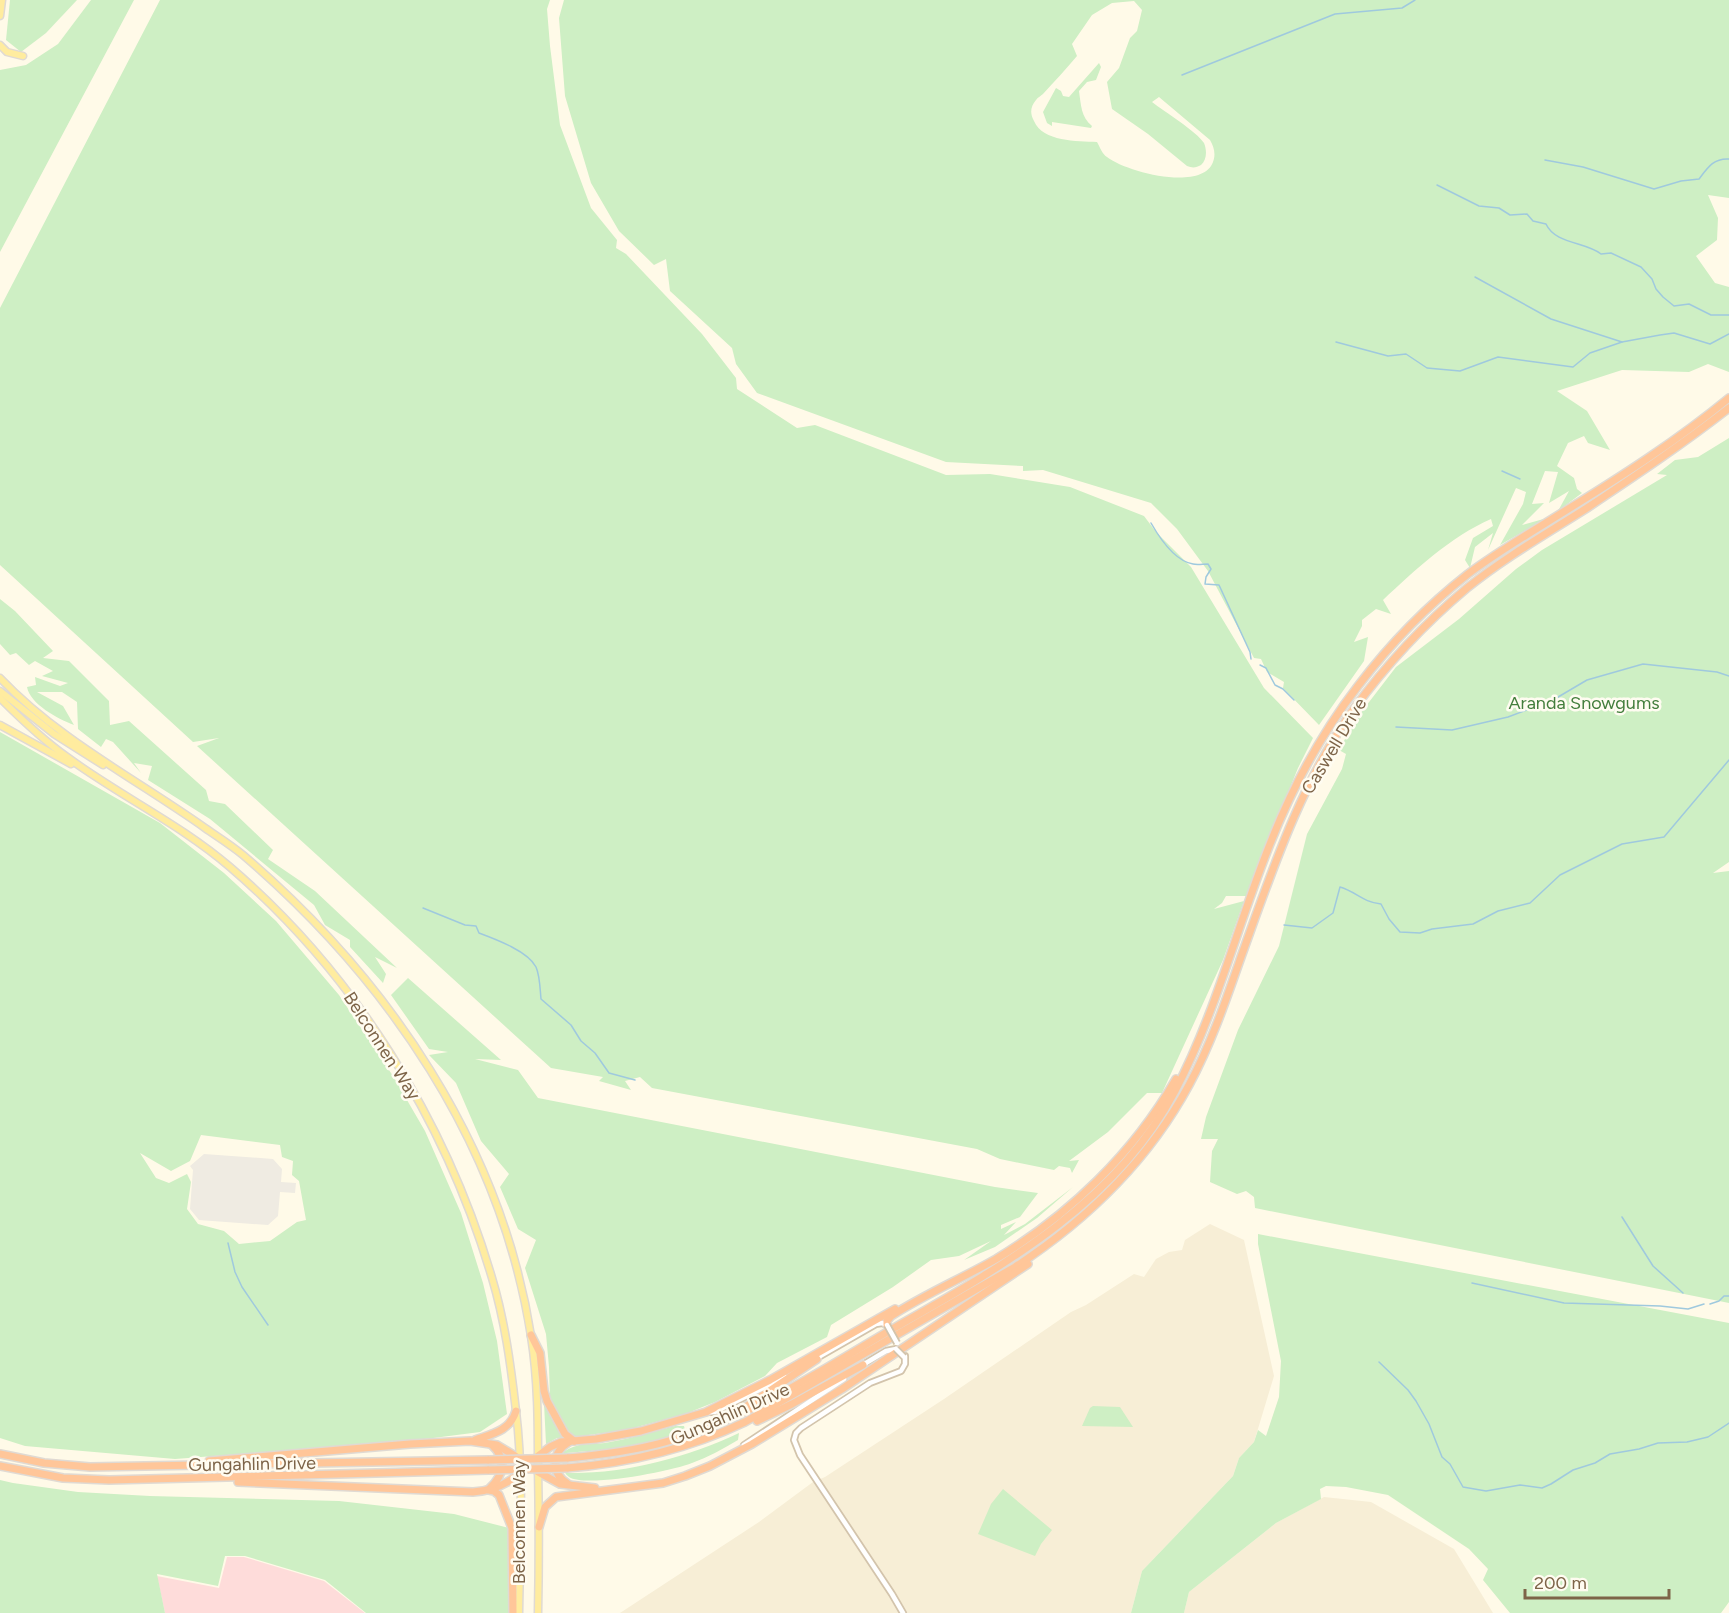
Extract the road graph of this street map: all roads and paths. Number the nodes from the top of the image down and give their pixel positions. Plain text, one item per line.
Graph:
1 (2, 0) edge
2 (0, 16) edge
3 (0, 45) edge
4 (23, 56) dead end
5 (1729, 398) edge
6 (1729, 408) edge
7 (0, 678) edge
8 (0, 691) edge
9 (0, 698) edge
10 (0, 725) edge
11 (93, 775) junction
12 (146, 788) junction
13 (1217, 991) junction
14 (1094, 1208) junction
15 (978, 1269) junction
16 (887, 1325) junction
17 (531, 1335) junction
18 (898, 1346) junction
19 (827, 1353) junction
20 (863, 1365) junction
21 (516, 1412) junction
22 (706, 1412) junction
23 (725, 1420) junction
24 (470, 1441) junction
25 (573, 1441) junction
26 (703, 1441) junction
27 (490, 1443) junction
28 (0, 1454) edge
29 (538, 1456) junction
30 (730, 1456) junction
31 (520, 1459) junction
32 (529, 1465) junction
33 (0, 1466) edge
34 (159, 1467) junction
35 (521, 1472) junction
36 (538, 1472) junction
37 (174, 1480) junction
38 (576, 1486) junction
39 (603, 1489) junction
40 (488, 1490) junction
41 (539, 1527) junction
42 (513, 1613) edge
43 (519, 1613) edge
44 (538, 1613) edge
45 (903, 1613) edge

1 - 2 main road
3 - 4 main road
5 - 13 highway, Caswell Drive
6 - 14 highway, Caswell Drive
7 - 12 main road, Belconnen Way
8 - 12 main road
9 - 11 main road, Belconnen Way
10 - 11 main road
11 - 21 main road, Belconnen Way
12 - 17 main road, Belconnen Way
13 - 15 highway
13 - 23 highway, Gungahlin Drive
14 - 26 highway, Gungahlin Drive
14 - 30 highway
15 - 16 highway
15 - 22 highway
16 - 18 street, bridge
16 - 19 street
17 - 25 highway
17 - 29 main road, Belconnen Way
18 - 20 street
18 - 45 street, bridge
19 - 22 street
19 - 23 highway
20 - 26 highway
20 - 30 street
21 - 24 highway
21 - 31 main road, Belconnen Way
22 - 25 highway
23 - 34 highway, Gungahlin Drive, bridge
24 - 27 highway
24 - 34 highway
25 - 29 highway
25 - 38 highway
26 - 37 highway, Gungahlin Drive, bridge
27 - 31 highway
27 - 40 highway
28 - 34 highway, Gungahlin Drive
29 - 32 main road
29 - 36 main road, Belconnen Way
30 - 39 highway
31 - 32 main road
31 - 35 main road, Belconnen Way
32 - 35 main road
32 - 36 main road
33 - 37 highway, Gungahlin Drive
35 - 40 highway
35 - 43 main road, Belconnen Way
36 - 38 highway
36 - 41 main road, Belconnen Way
37 - 40 highway
38 - 39 highway
39 - 41 highway
40 - 42 highway
41 - 44 main road, Belconnen Way

